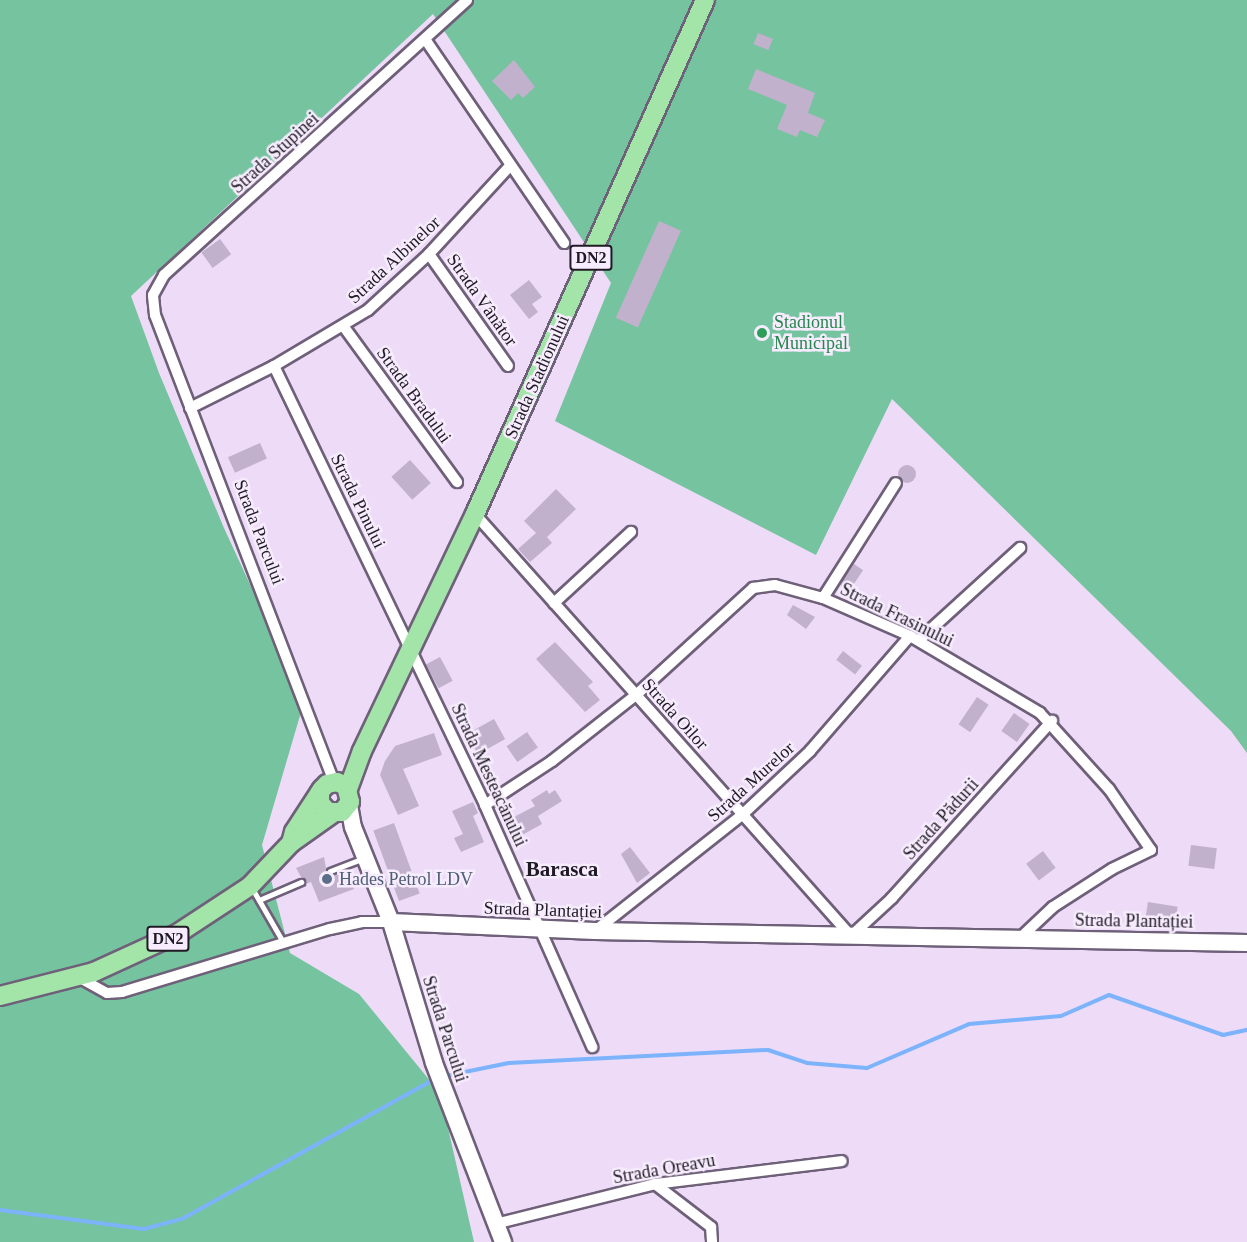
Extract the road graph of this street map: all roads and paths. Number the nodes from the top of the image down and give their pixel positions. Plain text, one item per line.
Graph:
1 (467, 0) edge
2 (705, 0) edge
3 (455, 5) edge
4 (425, 39) junction
5 (510, 166) junction
6 (564, 243) dead end
7 (429, 254) junction
8 (153, 295) joint
9 (344, 327) junction
10 (274, 366) junction
11 (508, 366) dead end
12 (190, 408) junction
13 (457, 482) dead end
14 (896, 483) dead end
15 (475, 514) junction
16 (631, 532) dead end
17 (1020, 548) dead end
18 (823, 598) junction
19 (554, 603) junction
20 (914, 638) junction
21 (412, 649) junction
22 (636, 695) junction
23 (1052, 721) junction
24 (337, 796) junction
25 (485, 806) junction
26 (743, 814) junction
27 (1151, 850) joint
28 (366, 857) junction
29 (330, 871) dead end
30 (301, 882) dead end
31 (255, 893) junction
32 (391, 922) junction
33 (543, 930) junction
34 (595, 931) junction
35 (851, 936) junction
36 (1020, 938) junction
37 (283, 942) junction
38 (1247, 943) edge
39 (78, 977) junction
40 (0, 996) edge
41 (592, 1047) dead end
42 (842, 1161) dead end
43 (654, 1184) junction
44 (495, 1224) junction
45 (503, 1242) edge
46 (712, 1242) edge

1 - 3 street, Strada Stupinei
2 - 15 main road, Strada Stadionului / DN2
3 - 4 street, Strada Stupinei
4 - 5 street
4 - 8 street, Strada Stupinei
5 - 6 street
5 - 7 street, Strada Albinelor
7 - 9 street, Strada Albinelor
7 - 11 street, Strada Vânător
8 - 12 street, Strada Parcului
9 - 10 street, Strada Albinelor
9 - 13 street, Strada Bradului
10 - 12 street, Strada Albinelor
10 - 21 street, Strada Pinului
12 - 24 street, Strada Parcului
14 - 18 street
15 - 19 street, Strada Oilor
15 - 21 main road, Strada Stadionului / DN2
16 - 19 street
17 - 20 street, Strada Murelor
18 - 20 street, Strada Frasinului
18 - 22 street, Strada Frasinului
19 - 22 street, Strada Oilor
20 - 23 street, Strada Frasinului
20 - 26 street, Strada Murelor
21 - 24 main road, Strada Stadionului / DN2
21 - 25 street, Strada Mesteacănului
22 - 25 street, Strada Frasinului
22 - 26 street, Strada Oilor
23 - 27 street, Strada Frasinului
23 - 35 street, Strada Pădurii
24 - 28 main road, Strada Parcului
24 - 31 main road, DN2
25 - 33 street, Strada Mesteacănului
26 - 34 street, Strada Murelor
26 - 35 street, Strada Oilor
27 - 36 street, Strada Plantației
28 - 29 lane
28 - 32 main road, Strada Parcului
30 - 31 lane
31 - 37 lane
31 - 39 main road, DN2
32 - 33 main road, Strada Plantației
32 - 37 street, Strada Plantației
32 - 44 main road, Strada Parcului
33 - 34 main road, Strada Plantației
33 - 41 street, Strada Mesteacănului
34 - 35 main road, Strada Plantației
35 - 36 main road, Strada Plantației
36 - 38 main road, Strada Plantației
37 - 39 street, Strada Plantației
39 - 40 main road, DN2
42 - 43 street, Strada Oreavu
43 - 44 street, Strada Oreavu
43 - 46 street
44 - 45 main road, Strada Parcului

